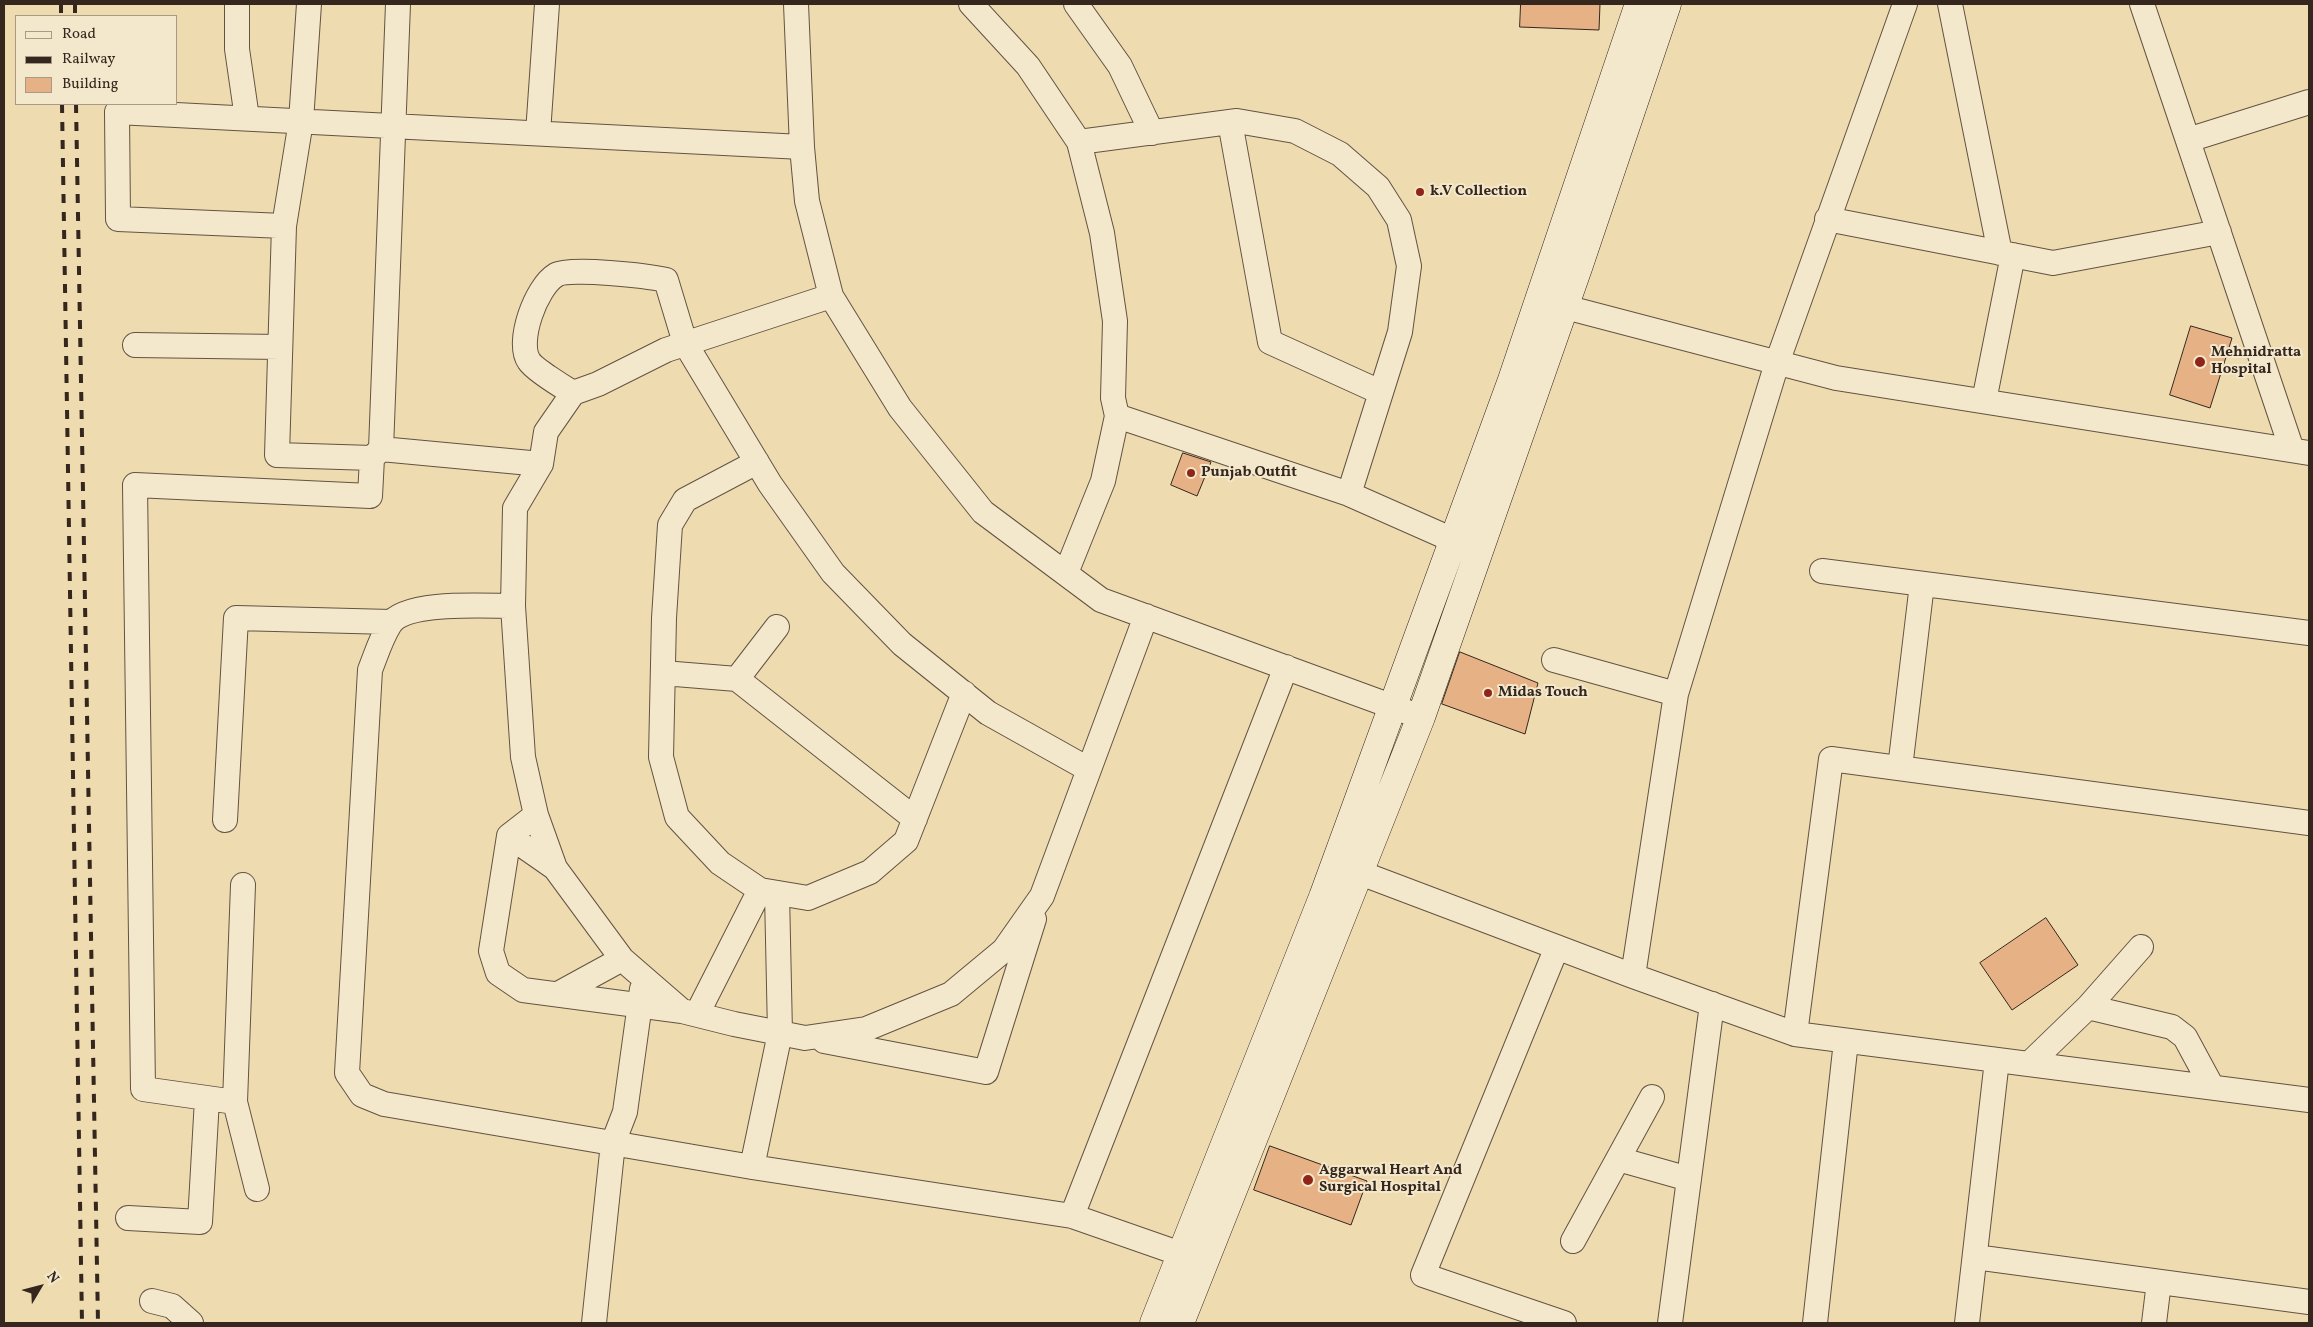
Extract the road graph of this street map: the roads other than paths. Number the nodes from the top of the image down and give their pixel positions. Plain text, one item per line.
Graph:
1 (237, 4) edge
2 (309, 4) edge
3 (398, 4) edge
4 (547, 4) edge
5 (796, 4) edge
6 (972, 4) edge
7 (1076, 4) edge
8 (1639, 4) edge
9 (1667, 4) edge
10 (1905, 4) edge
11 (1950, 4) edge
12 (2142, 4) edge
13 (2309, 102) edge
14 (176, 107) edge
15 (247, 118) junction
16 (301, 121) junction
17 (1230, 122) junction
18 (394, 125) junction
19 (1152, 132) junction
20 (538, 133) junction
21 (2188, 140) junction
22 (1079, 142) junction
23 (802, 148) junction
24 (1827, 220) junction
25 (284, 226) junction
26 (2219, 232) junction
27 (2006, 254) junction
28 (832, 296) junction
29 (1552, 304) junction
30 (686, 344) junction
31 (135, 345) dead end
32 (280, 347) junction
33 (1777, 363) junction
34 (1380, 392) junction
35 (572, 393) junction
36 (1984, 401) junction
37 (1117, 416) junction
38 (2301, 452) edge
39 (377, 454) junction
40 (757, 462) junction
41 (541, 464) junction
42 (1350, 494) junction
43 (1453, 540) junction
44 (1822, 571) dead end
45 (1066, 573) junction
46 (1922, 584) junction
47 (513, 606) junction
48 (1146, 616) junction
49 (391, 622) junction
50 (777, 628) dead end
51 (2309, 633) edge
52 (1554, 660) dead end
53 (1286, 667) junction
54 (663, 673) junction
55 (737, 679) junction
56 (964, 693) junction
57 (1676, 694) junction
58 (1393, 707) junction
59 (1421, 717) junction
60 (1900, 768) junction
61 (1088, 769) junction
62 (536, 815) junction
63 (914, 819) junction
64 (225, 820) dead end
65 (2309, 823) edge
66 (509, 836) junction
67 (554, 868) junction
68 (1348, 868) junction
69 (243, 885) dead end
70 (768, 892) junction
71 (1042, 896) junction
72 (1557, 947) junction
73 (2141, 947) dead end
74 (622, 959) junction
75 (1633, 976) junction
76 (643, 977) junction
77 (558, 994) junction
78 (1712, 1004) junction
79 (639, 1005) junction
80 (2088, 1007) junction
81 (690, 1012) junction
82 (780, 1033) junction
83 (1795, 1034) junction
84 (805, 1038) junction
85 (1846, 1040) junction
86 (1997, 1060) junction
87 (2029, 1064) junction
88 (2212, 1087) junction
89 (1652, 1097) dead end
90 (207, 1098) junction
91 (2309, 1100) edge
92 (235, 1102) junction
93 (613, 1143) junction
94 (1618, 1159) junction
95 (752, 1167) junction
96 (1689, 1180) junction
97 (257, 1189) dead end
98 (1072, 1216) junction
99 (128, 1218) dead end
100 (1573, 1241) dead end
101 (1181, 1254) junction
102 (1975, 1257) junction
103 (2160, 1282) junction
104 (152, 1301) dead end
105 (2309, 1302) edge
106 (191, 1323) edge
107 (594, 1323) edge
108 (1154, 1323) edge
109 (1180, 1323) edge
110 (1564, 1323) edge
111 (1670, 1323) edge
112 (1814, 1323) edge
113 (1967, 1323) edge
114 (2154, 1323) edge

1 - 15 street
2 - 16 street
3 - 18 street
4 - 20 street
5 - 23 street
6 - 22 street
7 - 19 street
8 - 29 main road
9 - 29 main road
10 - 24 street
11 - 27 street
12 - 21 street
13 - 21 street
14 - 15 street
14 - 25 street
15 - 16 street
16 - 18 street
16 - 25 street
17 - 19 street
17 - 34 street
17 - 34 street
18 - 20 street
18 - 39 street
19 - 22 street
20 - 23 street
21 - 26 street
22 - 37 street
23 - 28 street
24 - 27 street
24 - 33 street
25 - 32 street
26 - 27 street
26 - 38 street
27 - 36 street
28 - 30 street
28 - 45 street
29 - 33 street
29 - 43 main road
29 - 59 main road
30 - 35 street
30 - 35 street
30 - 40 street
31 - 32 street
32 - 39 street
33 - 36 street
33 - 57 street
34 - 42 street
35 - 41 street
36 - 38 street
37 - 42 street
37 - 45 street
39 - 41 street
39 - 90 street
40 - 54 street
40 - 56 street
41 - 47 street
42 - 43 street
43 - 58 main road
44 - 46 street
45 - 48 street
46 - 51 street
46 - 60 street
47 - 49 street
47 - 62 street
48 - 53 street
48 - 61 street
49 - 64 street
49 - 93 street
50 - 55 street
52 - 57 street
53 - 58 street
53 - 98 street
54 - 55 street
54 - 70 street
55 - 63 street
56 - 61 street
56 - 63 street
57 - 75 street
58 - 59 street
58 - 68 main road
59 - 68 main road
60 - 65 street
60 - 83 street
61 - 71 street
62 - 66 street
62 - 67 street
63 - 70 street
66 - 67 street
66 - 77 street
67 - 74 street
68 - 72 street
68 - 101 main road
68 - 109 main road
69 - 92 street
70 - 81 street
70 - 82 street
71 - 84 street
71 - 84 street
72 - 75 street
72 - 110 street
73 - 80 street
74 - 76 street
74 - 77 street
75 - 78 street
76 - 79 street
76 - 81 street
77 - 79 street
78 - 83 street
78 - 96 street
79 - 81 street
79 - 93 street
80 - 87 street
80 - 88 street
81 - 82 street
82 - 84 street
82 - 95 street
83 - 85 street
85 - 86 street
85 - 112 street
86 - 87 street
86 - 102 street
87 - 88 street
88 - 91 street
89 - 94 street
90 - 92 street
90 - 99 street
92 - 97 street
93 - 95 street
93 - 107 street
94 - 96 street
94 - 100 street
95 - 98 street
96 - 111 street
98 - 101 street
101 - 108 main road
102 - 103 street
102 - 113 street
103 - 105 street
103 - 114 street
104 - 106 street

